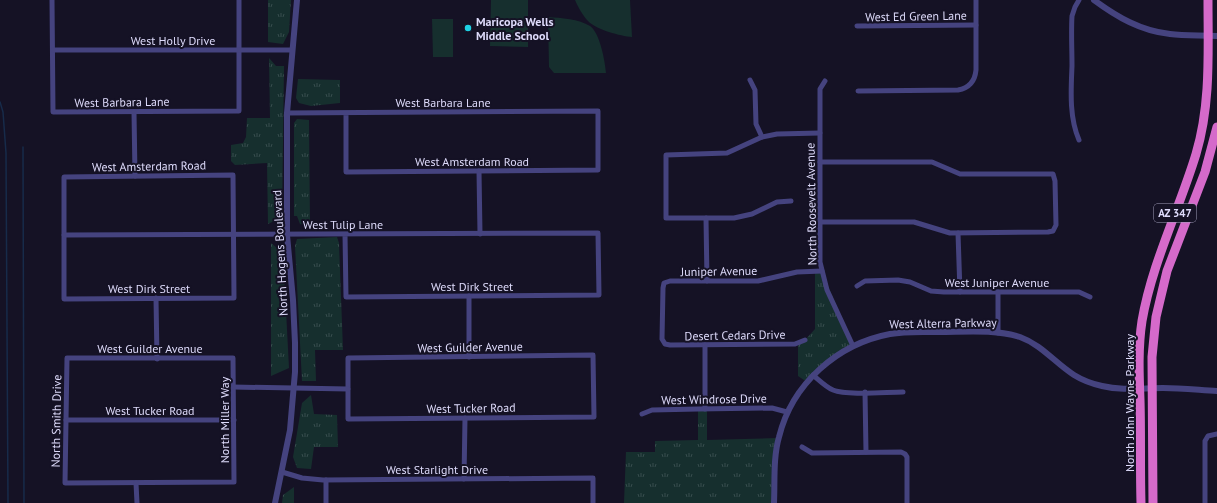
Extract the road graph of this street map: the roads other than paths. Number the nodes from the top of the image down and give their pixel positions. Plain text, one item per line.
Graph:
1 (52, 0) edge
2 (239, 0) edge
3 (297, 0) edge
4 (976, 0) edge
5 (1079, 0) edge
6 (1094, 0) edge
7 (1208, 0) edge
8 (976, 25) junction
9 (857, 26) dead end
10 (1212, 36) edge
11 (53, 50) junction
12 (239, 50) junction
13 (292, 50) junction
14 (750, 80) dead end
15 (825, 81) dead end
16 (858, 91) dead end
17 (134, 112) junction
18 (287, 113) junction
19 (346, 113) junction
20 (1217, 127) edge
21 (820, 133) junction
22 (762, 137) junction
23 (1079, 140) dead end
24 (820, 162) junction
25 (598, 170) joint
26 (479, 171) junction
27 (135, 176) junction
28 (791, 201) dead end
29 (706, 218) junction
30 (820, 222) junction
31 (958, 233) junction
32 (234, 234) junction
33 (287, 234) junction
34 (345, 234) junction
35 (480, 234) junction
36 (64, 235) junction
37 (822, 271) junction
38 (707, 281) junction
39 (857, 286) dead end
40 (960, 292) junction
41 (998, 292) junction
42 (469, 296) junction
43 (599, 296) joint
44 (1090, 297) dead end
45 (156, 298) junction
46 (998, 333) junction
47 (805, 340) dead end
48 (664, 344) joint
49 (705, 345) junction
50 (853, 346) junction
51 (469, 357) junction
52 (67, 358) joint
53 (233, 358) joint
54 (157, 359) junction
55 (813, 375) junction
56 (233, 388) junction
57 (293, 388) junction
58 (348, 388) junction
59 (1152, 388) junction
60 (1139, 389) junction
61 (1217, 391) edge
62 (865, 392) junction
63 (903, 392) dead end
64 (705, 409) junction
65 (787, 412) junction
66 (642, 414) dead end
67 (594, 417) joint
68 (465, 418) junction
69 (66, 420) junction
70 (234, 420) junction
71 (1217, 434) edge
72 (802, 447) dead end
73 (866, 452) junction
74 (282, 472) junction
75 (464, 479) junction
76 (326, 480) junction
77 (136, 483) junction
78 (137, 503) edge
79 (275, 503) edge
80 (326, 503) edge
81 (593, 503) edge
82 (774, 503) edge
83 (908, 503) edge
84 (1141, 503) edge
85 (1153, 503) edge
86 (1206, 503) edge

1 - 11 street
2 - 12 street
3 - 13 street, North Hogens Boulevard
4 - 8 street
5 - 23 street
6 - 10 street
7 - 10 highway, North John Wayne Parkway / AZ 347
8 - 9 street, West Ed Green Lane
8 - 16 street
10 - 60 highway, North John Wayne Parkway / AZ 347
11 - 12 street, West Holly Drive
11 - 17 street, West Barbara Lane
12 - 13 street, West Holly Drive
12 - 17 street, West Barbara Lane
13 - 18 street, North Hogens Boulevard
14 - 22 street
15 - 21 street, North Roosevelt Avenue
17 - 27 street
18 - 19 street, West Barbara Lane
18 - 33 street, North Hogens Boulevard
19 - 25 street, West Barbara Lane
19 - 26 street, West Amsterdam Road
20 - 59 highway, North John Wayne Parkway / AZ 347
21 - 22 street
21 - 24 street, North Roosevelt Avenue
22 - 29 street
24 - 30 street, North Roosevelt Avenue
24 - 31 street
25 - 26 street, West Amsterdam Road
26 - 35 street
27 - 32 street, West Amsterdam Road
27 - 36 street, West Amsterdam Road
28 - 29 street
29 - 38 street
30 - 31 street
30 - 37 street, North Roosevelt Avenue
31 - 40 street
32 - 33 street, West Tulip Lane
32 - 36 street, West Tulip Lane
32 - 45 street, West Dirk Street
33 - 34 street, West Tulip Lane
33 - 57 street, North Hogens Boulevard
34 - 35 street, West Tulip Lane
34 - 42 street, West Dirk Street
35 - 43 street, West Tulip Lane
36 - 45 street, West Dirk Street
37 - 38 street, Juniper Avenue
37 - 50 street, North Roosevelt Avenue
38 - 48 street, Juniper Avenue
39 - 40 street, West Juniper Avenue
40 - 41 street, West Juniper Avenue
41 - 44 street, West Juniper Avenue
41 - 46 street
42 - 43 street, West Dirk Street
42 - 51 street
45 - 54 street
46 - 50 street, West Alterra Parkway
46 - 60 street, West Alterra Parkway
47 - 49 street, Desert Cedars Drive
48 - 49 street, Desert Cedars Drive
49 - 64 street
50 - 55 street, West Alterra Parkway
51 - 58 street, West Guilder Avenue
51 - 67 street, West Guilder Avenue
52 - 54 street, West Guilder Avenue
52 - 69 street, North Smith Drive
53 - 54 street, West Guilder Avenue
53 - 56 street, North Miller Way
55 - 62 street
55 - 65 street, West Alterra Parkway
56 - 57 street
56 - 70 street, North Miller Way
57 - 58 street
57 - 74 street, North Hogens Boulevard
58 - 68 street, West Tucker Road
59 - 60 street, West Alterra Parkway
59 - 61 street, West Alterra Parkway
59 - 85 highway, North John Wayne Parkway / AZ 347
60 - 84 highway, North John Wayne Parkway / AZ 347
62 - 63 street
62 - 73 street
64 - 65 street, West Windrose Drive
64 - 66 street, West Windrose Drive
65 - 82 street, West Alterra Parkway
67 - 68 street, West Tucker Road
68 - 75 street
69 - 70 street, West Tucker Road
69 - 77 street, North Smith Drive
70 - 77 street, North Miller Way
71 - 86 street
72 - 73 street
73 - 83 street
74 - 76 street, West Starlight Drive
74 - 79 street, North Hogens Boulevard
75 - 76 street, West Starlight Drive
75 - 81 street, West Starlight Drive
76 - 80 street
77 - 78 street

